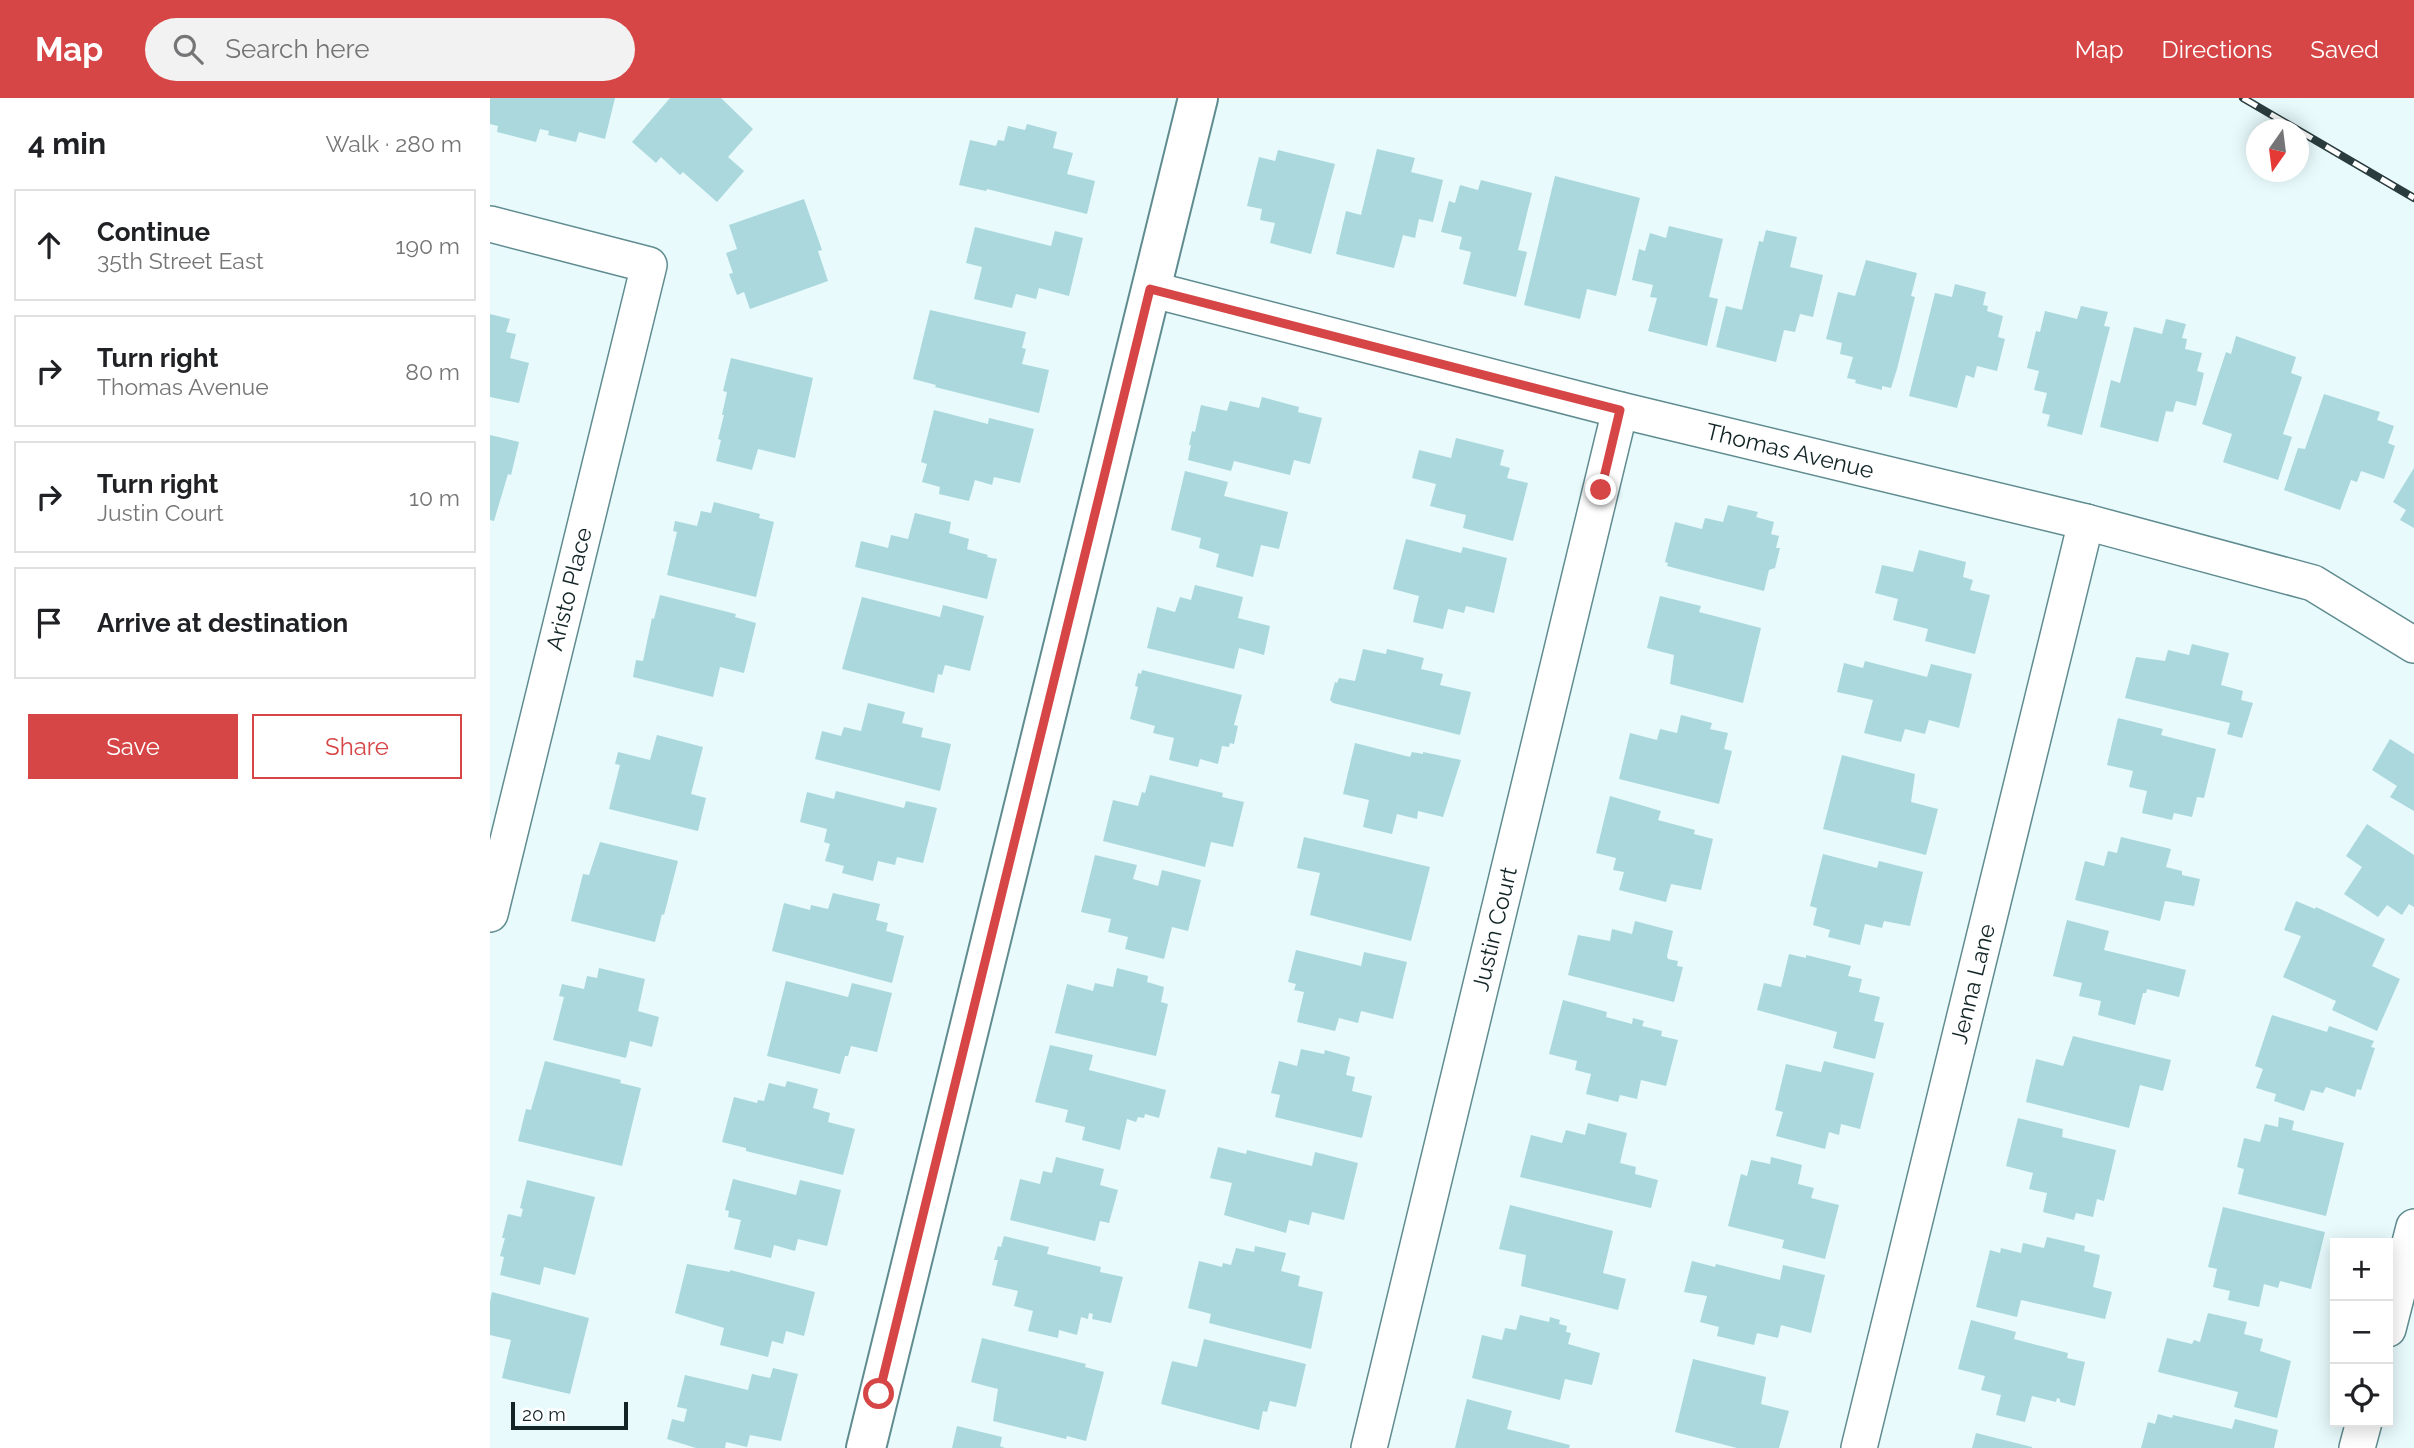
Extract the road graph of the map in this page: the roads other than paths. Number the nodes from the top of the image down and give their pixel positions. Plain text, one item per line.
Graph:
1 (1198, 98) edge
2 (490, 225) edge
3 (1150, 289) junction
4 (1620, 410) junction
5 (2086, 522) junction
6 (2414, 645) edge
7 (490, 914) edge
8 (2414, 1227) edge
9 (2393, 1309) edge
10 (2363, 1427) edge
11 (866, 1448) edge
12 (1369, 1448) edge
13 (1859, 1448) edge
14 (2357, 1448) edge

1 - 3 street
2 - 7 street, Aristo Place
3 - 4 street, Thomas Avenue
3 - 11 street
4 - 5 street, Thomas Avenue
4 - 12 street, Justin Court
5 - 6 street, Thomas Avenue
5 - 13 street, Jenna Lane
8 - 9 street
10 - 14 street

